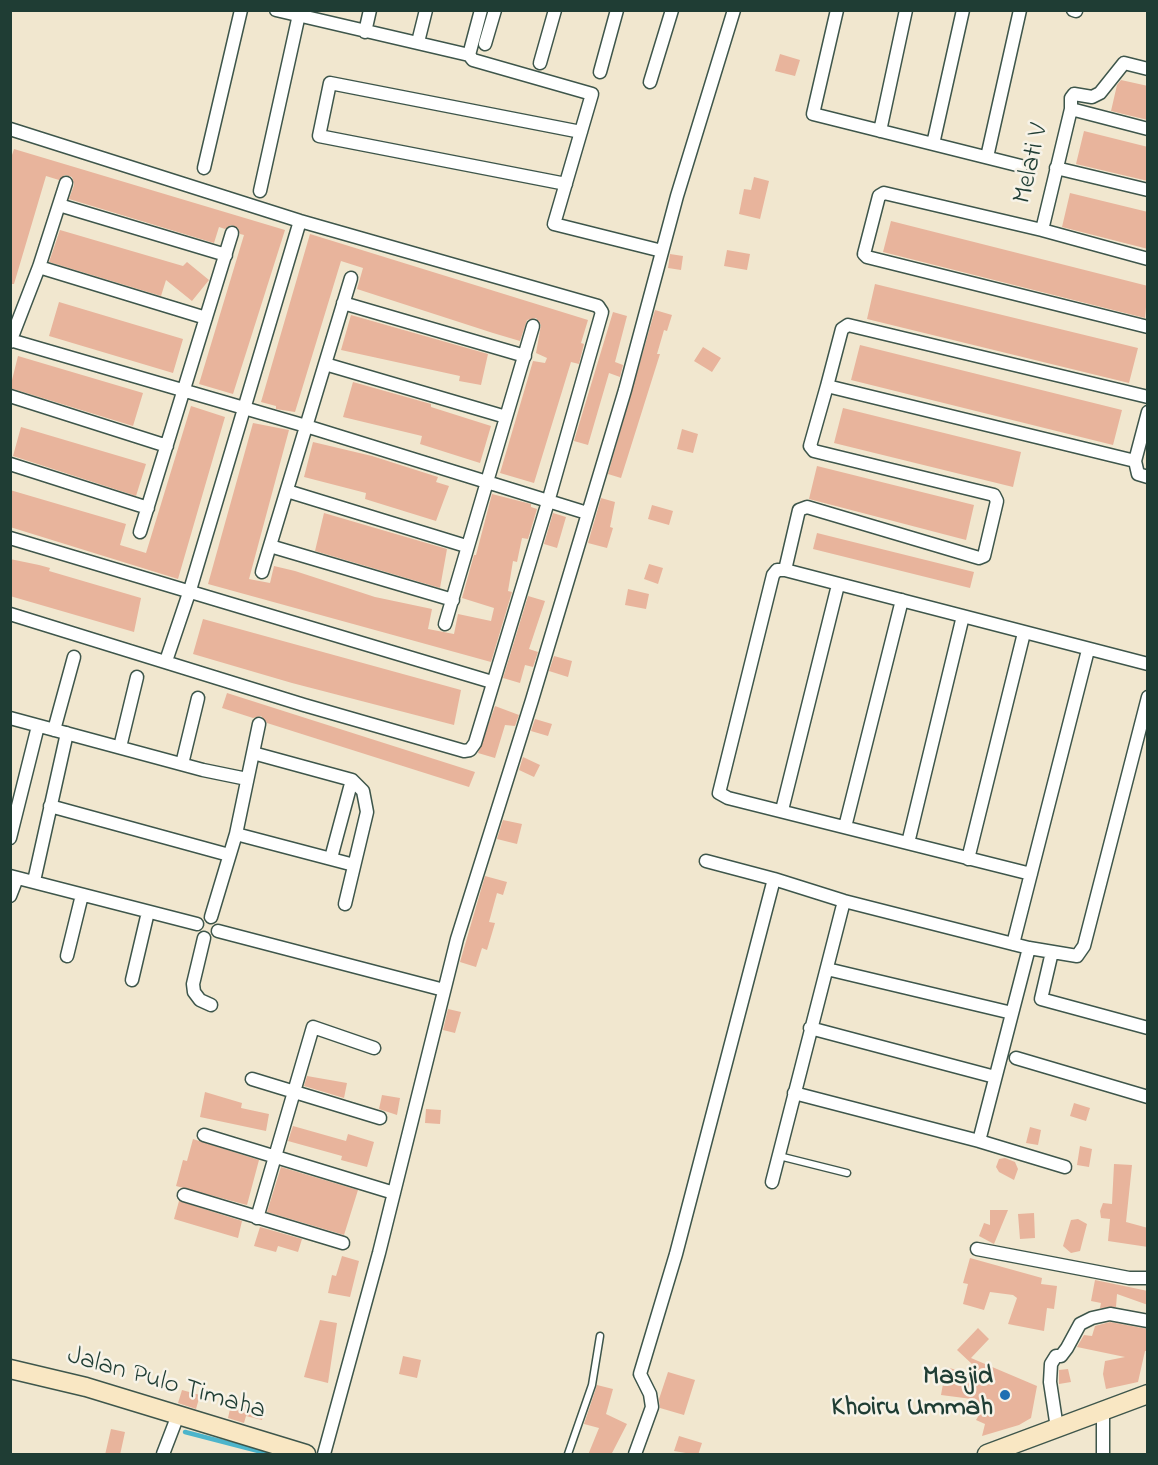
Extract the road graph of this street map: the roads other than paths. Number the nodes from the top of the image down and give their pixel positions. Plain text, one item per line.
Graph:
1 (241, 10) edge
2 (276, 10) edge
3 (370, 10) edge
4 (426, 10) edge
5 (481, 10) edge
6 (495, 10) edge
7 (555, 10) edge
8 (617, 10) edge
9 (672, 10) edge
10 (734, 10) edge
11 (837, 10) edge
12 (906, 10) edge
13 (963, 10) edge
14 (1020, 10) edge
15 (300, 13) edge
16 (364, 32) junction
17 (418, 42) junction
18 (485, 44) dead end
19 (469, 55) junction
20 (540, 63) dead end
21 (1148, 69) edge
22 (600, 72) dead end
23 (650, 82) dead end
24 (1071, 109) junction
25 (10, 129) edge
26 (1148, 129) edge
27 (880, 131) junction
28 (581, 132) junction
29 (933, 144) junction
30 (987, 157) junction
31 (1021, 166) dead end
32 (204, 168) dead end
33 (1056, 168) junction
34 (66, 183) dead end
35 (566, 184) junction
36 (1148, 190) edge
37 (260, 191) dead end
38 (59, 205) junction
39 (300, 221) junction
40 (1042, 230) junction
41 (232, 233) dead end
42 (662, 251) junction
43 (225, 255) junction
44 (1148, 259) edge
45 (39, 267) junction
46 (351, 278) dead end
47 (343, 303) junction
48 (206, 318) junction
49 (533, 326) dead end
50 (1148, 327) edge
51 (11, 341) edge
52 (525, 356) junction
53 (325, 364) junction
54 (827, 386) junction
55 (182, 390) junction
56 (10, 396) edge
57 (1148, 397) edge
58 (243, 408) junction
59 (1148, 412) edge
60 (506, 417) junction
61 (306, 426) junction
62 (167, 446) junction
63 (1135, 461) junction
64 (10, 464) edge
65 (1148, 477) edge
66 (485, 483) junction
67 (287, 491) junction
68 (548, 502) junction
69 (148, 508) junction
70 (586, 513) junction
71 (140, 532) dead end
72 (10, 538) edge
73 (270, 546) junction
74 (466, 546) junction
75 (785, 570) junction
76 (262, 572) dead end
77 (838, 585) junction
78 (190, 590) junction
79 (453, 600) junction
80 (902, 600) junction
81 (10, 614) edge
82 (963, 616) junction
83 (445, 624) dead end
84 (1024, 633) junction
85 (1089, 650) junction
86 (74, 657) dead end
87 (166, 661) junction
88 (1148, 664) edge
89 (136, 677) dead end
90 (492, 682) junction
91 (1148, 697) edge
92 (198, 698) dead end
93 (1146, 712) edge
94 (10, 718) edge
95 (259, 724) dead end
96 (38, 726) junction
97 (54, 730) junction
98 (67, 733) junction
99 (120, 747) junction
100 (253, 753) junction
101 (182, 764) junction
102 (247, 779) junction
103 (352, 780) junction
104 (16, 795) edge
105 (50, 806) junction
106 (782, 810) junction
107 (845, 827) junction
108 (236, 834) junction
109 (10, 838) edge
110 (908, 843) junction
111 (229, 855) junction
112 (331, 858) junction
113 (968, 859) junction
114 (706, 861) dead end
115 (354, 865) junction
116 (1031, 874) junction
117 (14, 877) edge
118 (774, 879) junction
119 (34, 881) junction
120 (82, 895) junction
121 (10, 896) edge
122 (844, 901) junction
123 (345, 904) dead end
124 (148, 912) junction
125 (211, 917) junction
126 (197, 924) junction
127 (218, 931) junction
128 (204, 938) junction
129 (1013, 944) junction
130 (1029, 948) junction
131 (1052, 952) junction
132 (67, 956) dead end
133 (826, 969) junction
134 (132, 980) dead end
135 (444, 990) junction
136 (211, 1005) dead end
137 (1012, 1013) junction
138 (810, 1028) junction
139 (1148, 1028) edge
140 (374, 1048) dead end
141 (1016, 1058) dead end
142 (995, 1077) junction
143 (252, 1079) dead end
144 (296, 1093) junction
145 (794, 1093) junction
146 (1148, 1097) edge
147 (380, 1118) dead end
148 (204, 1135) dead end
149 (979, 1141) junction
150 (778, 1156) junction
151 (274, 1158) junction
152 (1065, 1167) dead end
153 (847, 1173) dead end
154 (772, 1182) dead end
155 (394, 1193) junction
156 (184, 1195) dead end
157 (257, 1218) junction
158 (343, 1243) dead end
159 (977, 1249) dead end
160 (1148, 1278) edge
161 (1148, 1321) edge
162 (600, 1336) dead end
163 (10, 1369) edge
164 (1148, 1394) edge
165 (178, 1415) junction
166 (1104, 1416) junction
167 (1057, 1428) junction
168 (1018, 1448) edge
169 (1104, 1450) edge
170 (163, 1455) edge
171 (306, 1455) edge
172 (324, 1455) edge
173 (568, 1455) edge
174 (636, 1455) edge
175 (987, 1455) edge

1 - 32 street
2 - 15 street
3 - 16 street
4 - 17 street
5 - 19 street
6 - 18 street
7 - 20 street
8 - 22 street
9 - 23 street
10 - 42 street
11 - 27 street
12 - 27 street
13 - 29 street
14 - 30 street
15 - 16 street
15 - 37 street
16 - 17 street
17 - 19 street
19 - 28 street
21 - 24 street
24 - 26 street
24 - 33 street, Melati V
25 - 39 street
27 - 29 street
28 - 35 street
28 - 35 street
29 - 30 street
30 - 31 street
33 - 36 street
33 - 40 street, Melati V
34 - 38 street
35 - 42 street
38 - 43 street
38 - 45 street
39 - 58 street
39 - 68 street
40 - 44 street
40 - 50 street
41 - 43 street
42 - 70 street
43 - 48 street
45 - 48 street
45 - 51 street
46 - 47 street
47 - 52 street
47 - 53 street
48 - 55 street
49 - 52 street
51 - 55 street
52 - 60 street
53 - 60 street
53 - 61 street
54 - 57 street
54 - 63 street
54 - 75 street
55 - 58 street
55 - 62 street
56 - 62 street
58 - 61 street
58 - 78 street
59 - 63 street
60 - 66 street
61 - 66 street
61 - 67 street
62 - 69 street
63 - 65 street
64 - 69 street
66 - 68 street
66 - 74 street
67 - 73 street
67 - 74 street
68 - 70 street
68 - 90 street
69 - 71 street
70 - 135 street
72 - 78 street
73 - 76 street
73 - 79 street
74 - 79 street
75 - 77 street
75 - 106 street
77 - 80 street
77 - 106 street
78 - 87 street
78 - 90 street
79 - 83 street
80 - 82 street
80 - 107 street
81 - 87 street
82 - 84 street
82 - 110 street
84 - 85 street
84 - 113 street
85 - 88 street
85 - 116 street
86 - 97 street
87 - 90 street
89 - 99 street
91 - 93 street
92 - 101 street
93 - 131 street
94 - 96 street
95 - 100 street
96 - 97 street
96 - 104 street
97 - 98 street
98 - 99 street
98 - 105 street
99 - 101 street
100 - 102 street
100 - 103 street
101 - 102 street
102 - 108 street
103 - 112 street
103 - 115 street
104 - 109 street
105 - 111 street
105 - 119 street
106 - 107 street
107 - 110 street
108 - 111 street
108 - 112 street
110 - 113 street
111 - 125 street
112 - 115 street
113 - 116 street
114 - 118 street
115 - 123 street
116 - 129 street
117 - 119 street
117 - 121 street
118 - 122 street
118 - 174 street
119 - 120 street
120 - 124 street
120 - 132 street
122 - 129 street
122 - 133 street
124 - 126 street
124 - 134 street
125 - 126 street
125 - 127 street
126 - 128 street
127 - 128 street
127 - 135 street
128 - 136 street
129 - 130 street
130 - 131 street
130 - 137 street
131 - 139 street
133 - 137 street
133 - 138 street
135 - 155 street
137 - 142 street
138 - 142 street
138 - 145 street
140 - 144 street
141 - 146 street
142 - 149 street
143 - 144 street
144 - 147 street
144 - 151 street
145 - 149 street
145 - 150 street
148 - 151 street
149 - 152 street
150 - 153 lane
150 - 154 street
151 - 155 street
151 - 157 street
155 - 172 street
156 - 157 street
157 - 158 street
159 - 160 street
161 - 167 street
162 - 173 lane
163 - 165 street, Jalan Pulo Timaha
164 - 166 street
165 - 170 street
165 - 171 street, Jalan Pulo Timaha
166 - 167 street
166 - 169 street
167 - 168 street
168 - 175 street

